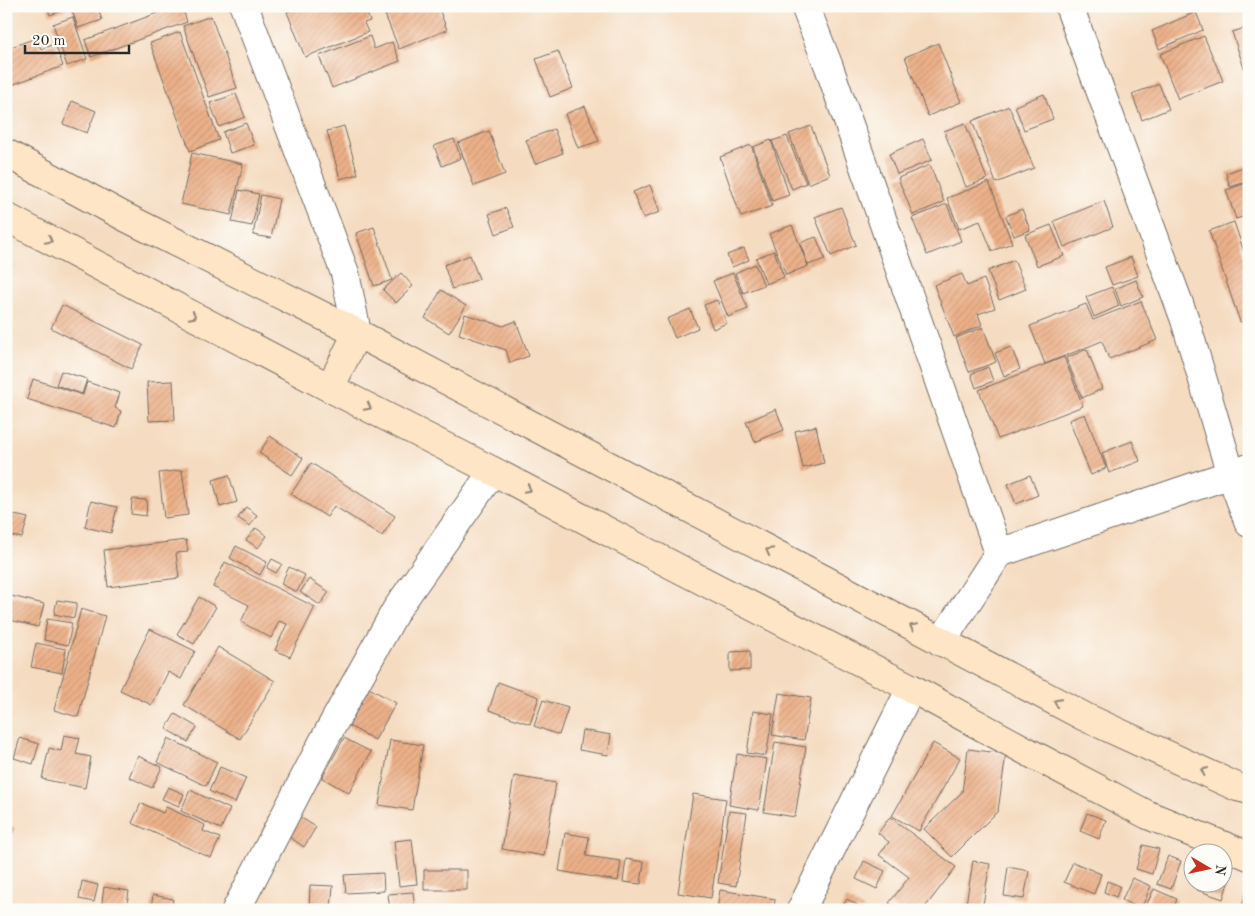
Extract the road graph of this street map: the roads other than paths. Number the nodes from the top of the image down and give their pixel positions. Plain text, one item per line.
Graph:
1 (244, 6) edge
2 (805, 6) edge
3 (1069, 6) edge
4 (6, 153) edge
5 (6, 218) edge
6 (357, 333) junction
7 (330, 388) junction
8 (493, 471) junction
9 (1240, 471) edge
10 (1249, 523) edge
11 (999, 553) junction
12 (941, 642) junction
13 (911, 688) junction
14 (1249, 790) edge
15 (1249, 856) edge
16 (236, 910) edge
17 (801, 910) edge

1 - 6 street
2 - 11 street
3 - 9 street
4 - 6 main road
5 -> 7 main road
6 - 7 main road
12 -> 6 main road
7 -> 8 main road
8 -> 13 main road
8 - 16 street
9 - 10 street
9 - 11 street
11 - 12 street
14 -> 12 main road
13 - 15 main road
13 - 17 street

